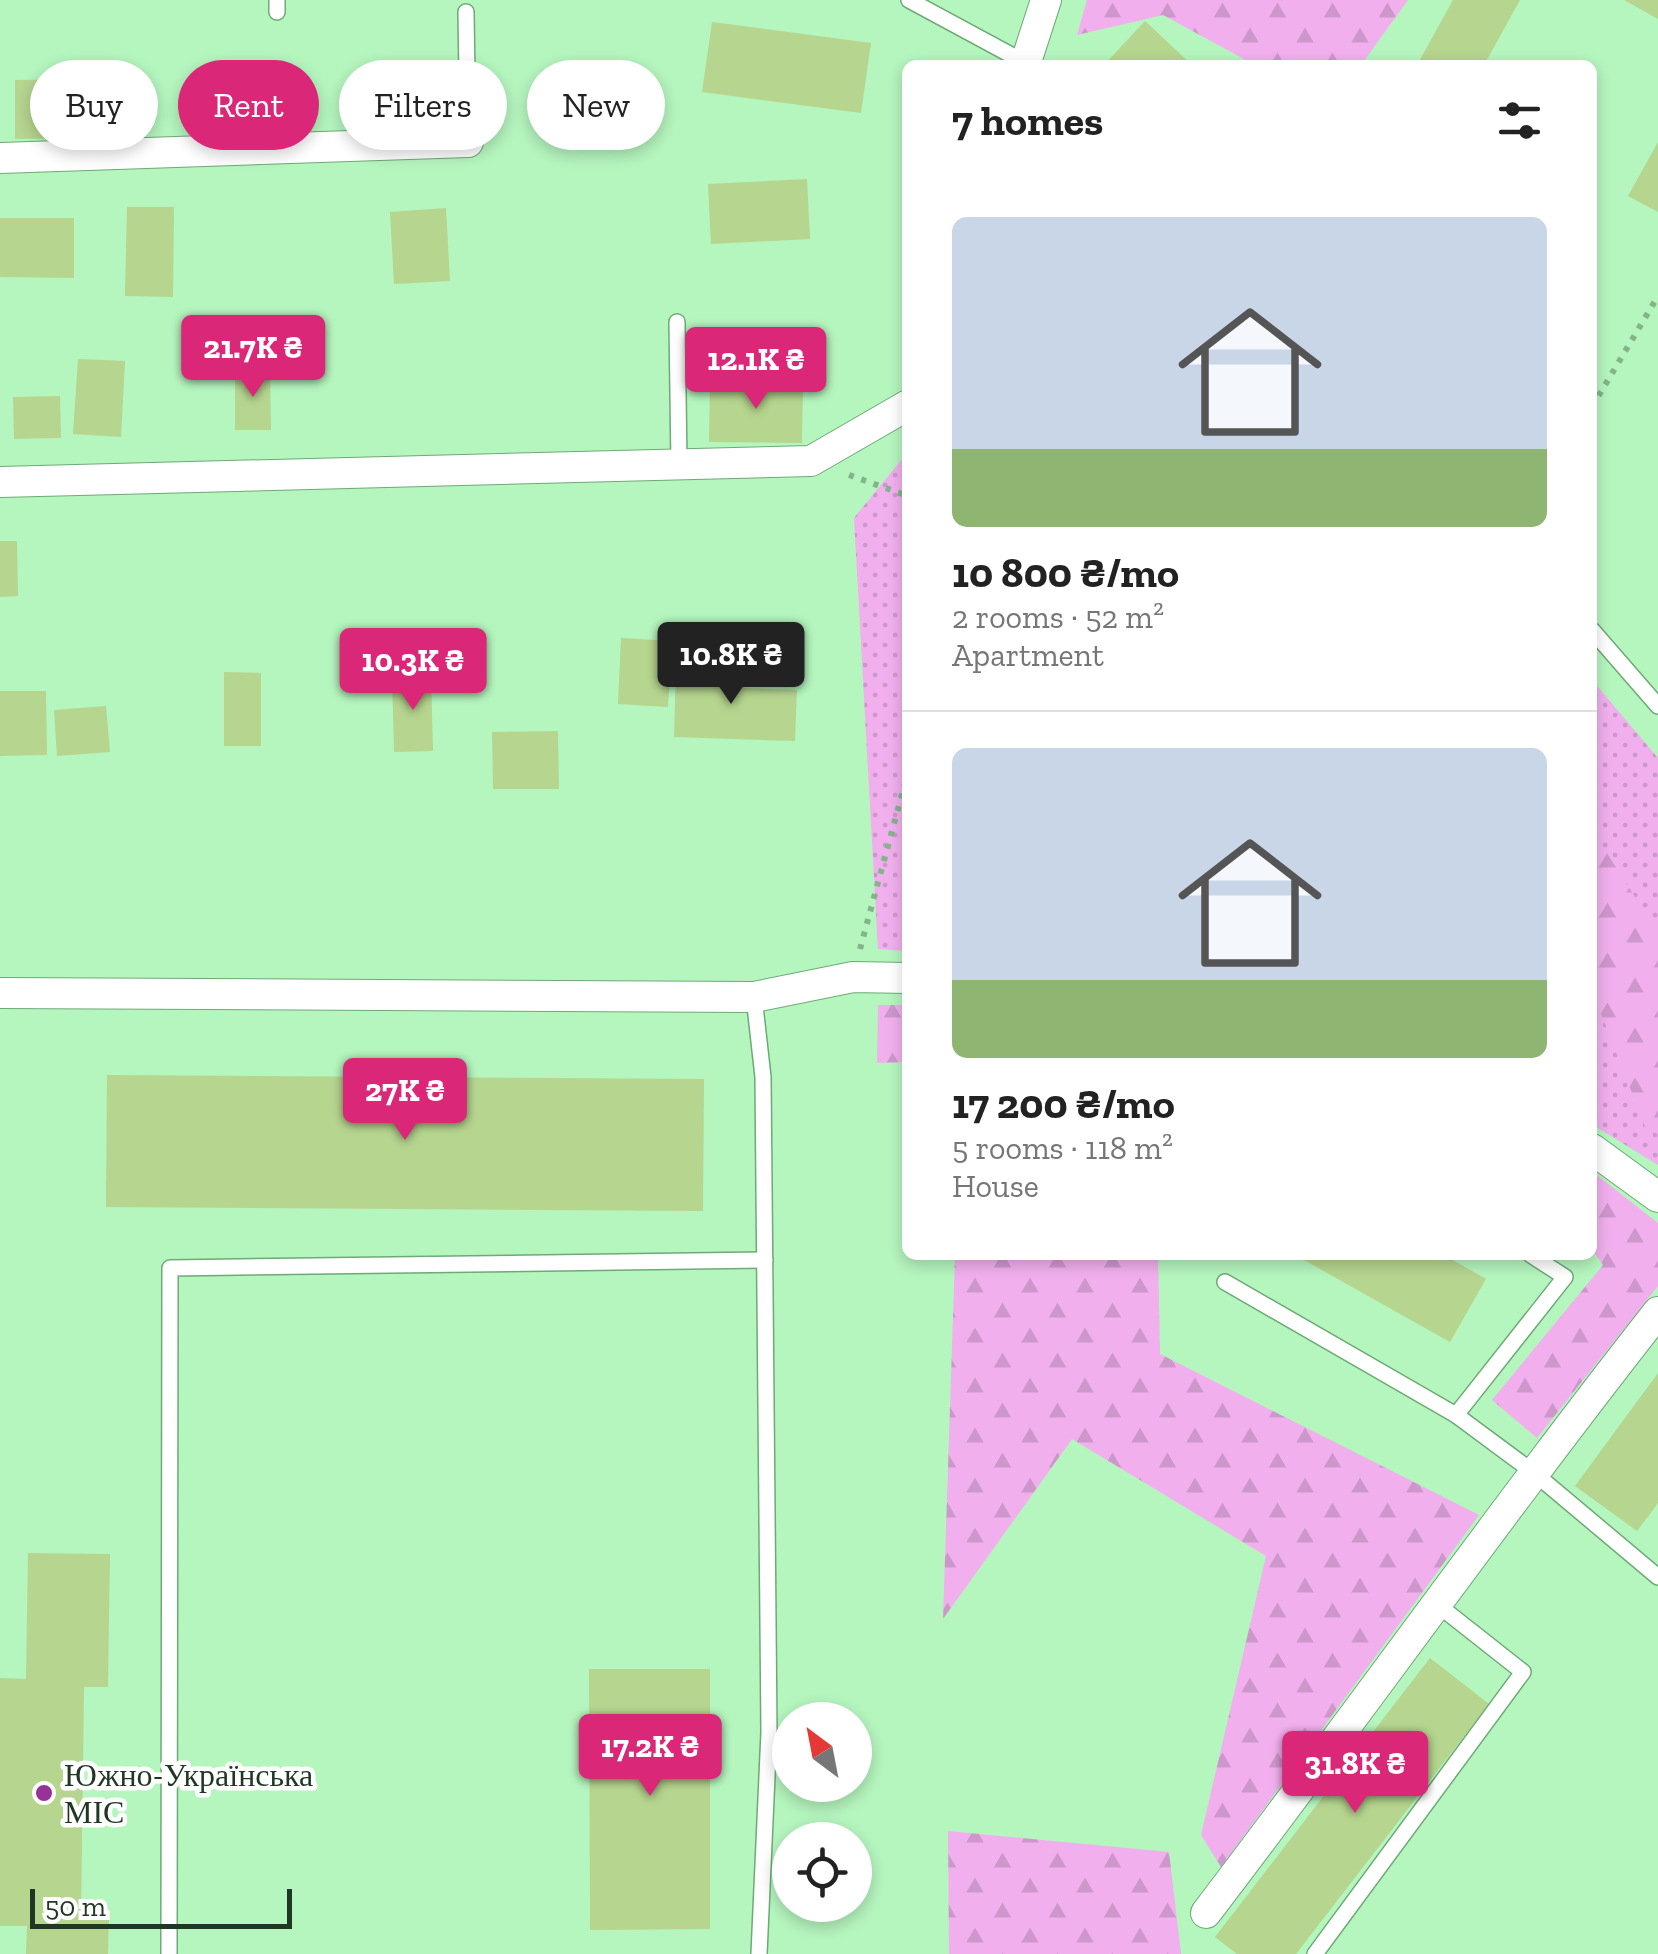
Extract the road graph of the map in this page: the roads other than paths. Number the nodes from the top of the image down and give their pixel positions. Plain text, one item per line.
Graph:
1 (908, 0) edge
2 (1046, 0) edge
3 (466, 12) dead end
4 (467, 60) edge
5 (1019, 60) edge
6 (1027, 60) edge
7 (339, 146) edge
8 (0, 158) edge
9 (677, 322) dead end
10 (902, 408) edge
11 (678, 465) junction
12 (0, 482) edge
13 (1597, 636) edge
14 (1658, 706) edge
15 (902, 978) edge
16 (0, 993) edge
17 (754, 997) junction
18 (1597, 1153) edge
19 (1658, 1197) edge
20 (764, 1260) junction
21 (1540, 1260) edge
22 (1224, 1282) dead end
23 (1658, 1312) edge
24 (1456, 1415) junction
25 (1532, 1472) junction
26 (1658, 1577) edge
27 (1438, 1604) junction
28 (1206, 1913) dead end
29 (169, 1954) edge
30 (759, 1954) edge
31 (1315, 1954) edge

1 - 5 lane
2 - 6 street
3 - 4 lane
7 - 8 street
9 - 11 lane
10 - 11 street
11 - 12 street
13 - 14 lane
15 - 17 street
16 - 17 street
17 - 20 lane
18 - 19 street
20 - 29 lane
20 - 30 lane
21 - 24 lane
22 - 24 lane
23 - 25 street
24 - 25 lane
25 - 26 lane
25 - 27 street
27 - 28 street
27 - 31 lane

